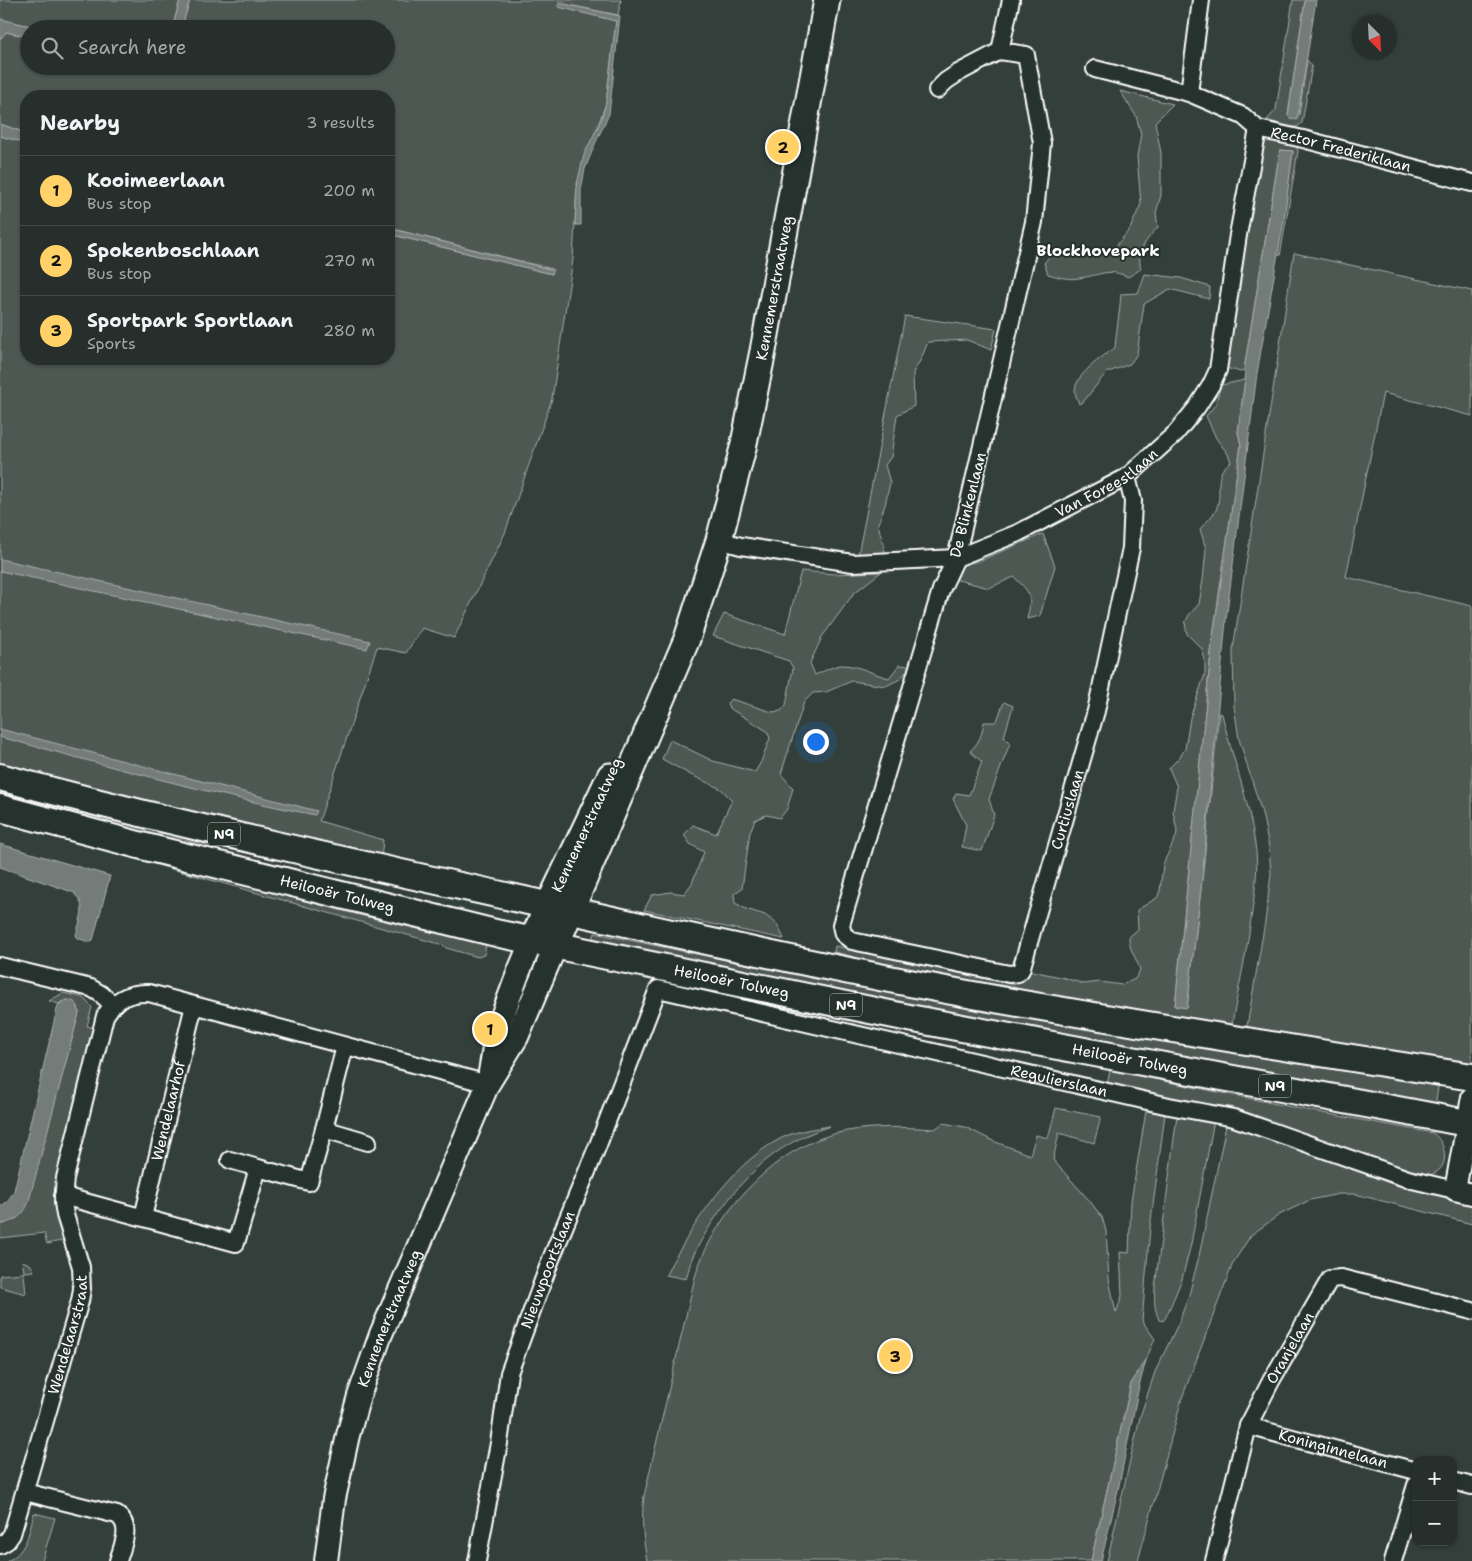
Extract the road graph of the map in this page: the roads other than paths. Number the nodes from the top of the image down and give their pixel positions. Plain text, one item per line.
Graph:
1 (827, 0) edge
2 (1011, 0) edge
3 (1201, 0) edge
4 (1000, 51) junction
5 (1095, 69) dead end
6 (937, 90) dead end
7 (1188, 93) junction
8 (1258, 129) junction
9 (1472, 183) edge
10 (1127, 477) junction
11 (719, 540) junction
12 (956, 558) junction
13 (0, 777) edge
14 (0, 808) edge
15 (559, 908) junction
16 (852, 941) joint
17 (544, 943) junction
18 (0, 966) edge
19 (658, 989) joint
20 (112, 1004) junction
21 (194, 1005) junction
22 (345, 1046) junction
23 (1472, 1077) edge
24 (488, 1084) junction
25 (1472, 1097) edge
26 (1469, 1124) edge
27 (324, 1129) junction
28 (368, 1142) dead end
29 (230, 1160) dead end
30 (258, 1168) junction
31 (1463, 1192) edge
32 (63, 1196) junction
33 (143, 1217) junction
34 (1472, 1311) edge
35 (1248, 1426) junction
36 (1412, 1470) edge
37 (1457, 1482) edge
38 (1472, 1486) edge
39 (25, 1492) junction
40 (1412, 1498) edge
41 (0, 1545) edge
42 (118, 1561) edge
43 (326, 1561) edge
44 (477, 1561) edge
45 (1214, 1561) edge
46 (1393, 1561) edge

1 - 11 main road, Kennemerstraatweg
2 - 4 street
3 - 7 street
4 - 6 street
4 - 12 street, De Blinkenlaan
5 - 7 street, Rector Frederiklaan
7 - 8 street, Rector Frederiklaan
8 - 9 street, Rector Frederiklaan
8 - 10 street, Van Foreestlaan
10 - 12 street, Van Foreestlaan
10 - 16 street, Curtiuslaan
11 - 12 street, Van Foreestlaan
11 - 15 main road, Kennemerstraatweg
12 - 16 street, De Blinkenlaan
13 - 15 highway, N9
14 - 17 highway, Heilooër Tolweg / N9
15 - 17 main road, Kennemerstraatweg
15 - 23 highway, N9
17 - 24 main road, Kennemerstraatweg
17 - 26 highway, Heilooër Tolweg / N9
18 - 20 street
19 - 31 street, Regulierslaan
19 - 44 street, Nieuwpoortslaan
20 - 21 street
20 - 32 street, Wendelaarstraat
21 - 22 street
21 - 33 street, Wendelaarhof
22 - 24 street
22 - 27 street
24 - 43 main road, Kennemerstraatweg
25 - 26 street, Regulierslaan
26 - 31 street, Regulierslaan
27 - 28 street
27 - 30 street
29 - 30 street
30 - 33 street
32 - 33 street
32 - 39 street, Wendelaarstraat
34 - 35 street, Oranjelaan
35 - 36 street, Koninginnelaan
35 - 45 street, Oranjelaan
37 - 38 street
39 - 41 street, Wendelaarstraat
39 - 42 street
40 - 46 street

